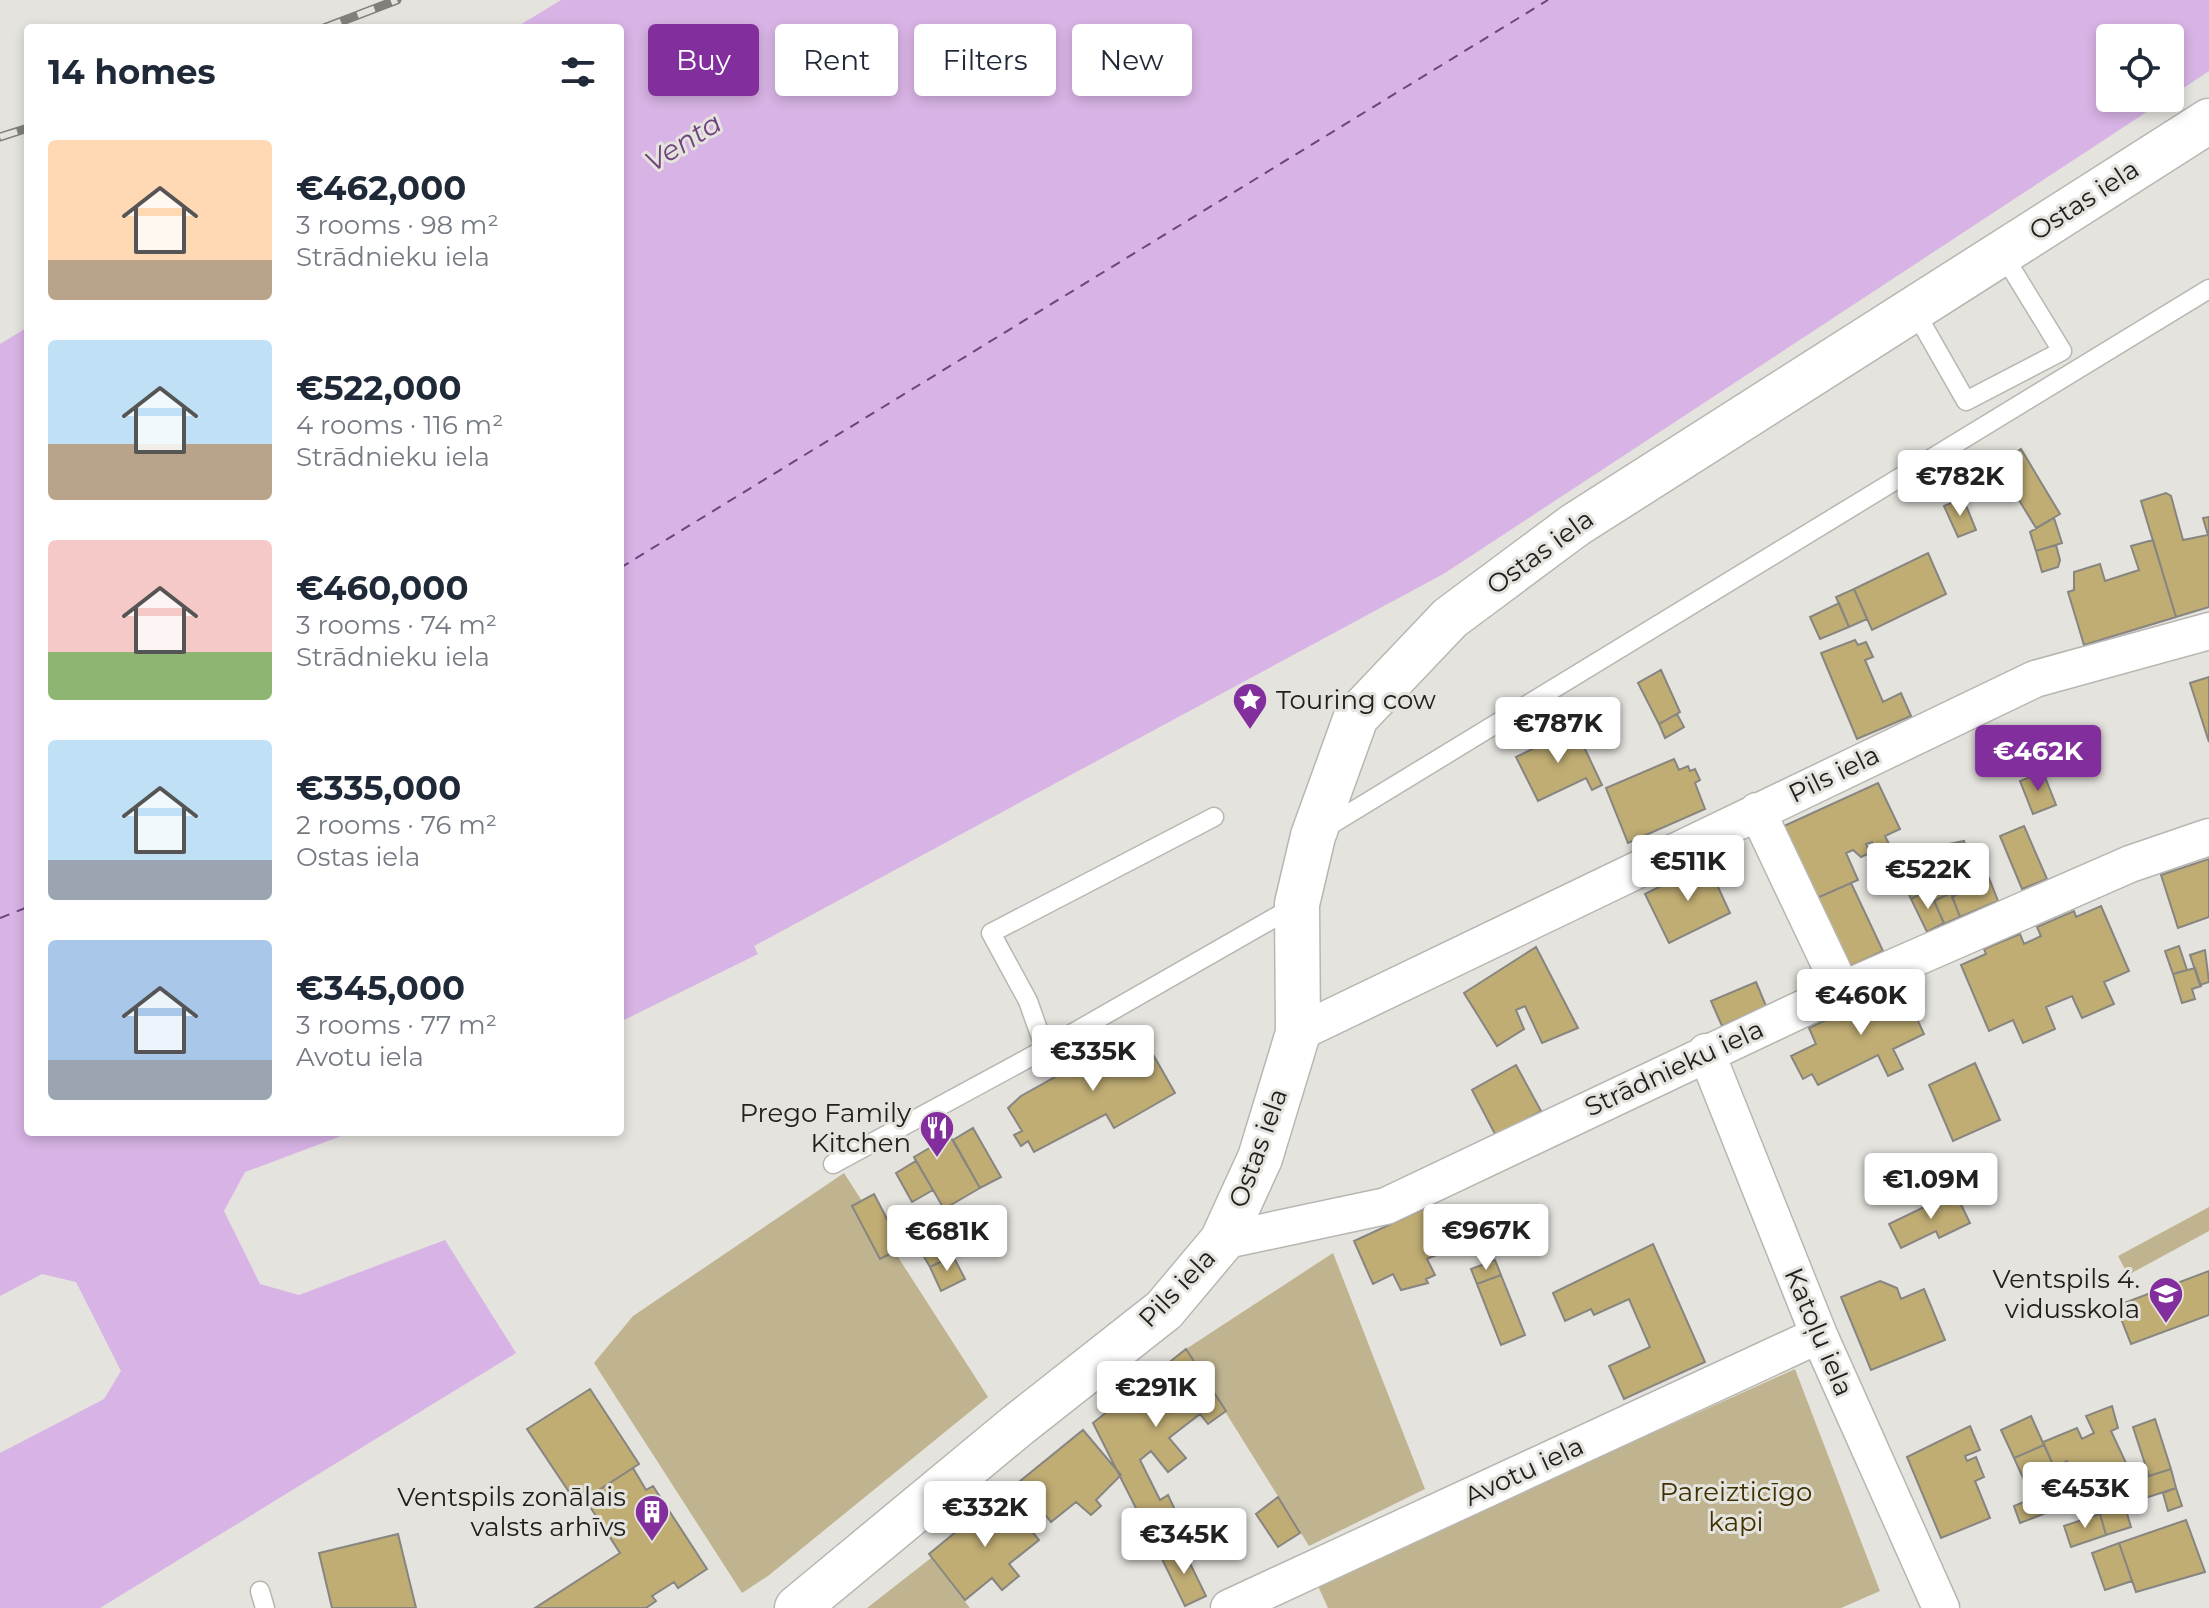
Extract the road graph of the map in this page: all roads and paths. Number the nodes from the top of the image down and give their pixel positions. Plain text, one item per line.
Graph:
1 (2209, 121) edge
2 (2002, 253) junction
3 (2209, 289) edge
4 (1913, 308) junction
5 (2209, 631) edge
6 (1757, 811) junction
7 (1214, 817) dead end
8 (1313, 836) junction
9 (2209, 837) edge
10 (1297, 904) junction
11 (1842, 990) junction
12 (1298, 1033) junction
13 (1045, 1049) junction
14 (1706, 1052) junction
15 (833, 1164) dead end
16 (1222, 1241) junction
17 (1819, 1335) junction
18 (797, 1608) edge
19 (1229, 1608) edge
20 (1941, 1608) edge

1 - 2 street, Ostas iela
2 - 4 street, Ostas iela
2 - 4 lane
3 - 8 lane
4 - 8 street, Ostas iela
5 - 6 street, Pils iela
6 - 11 street
6 - 12 street, Pils iela
7 - 13 lane
8 - 10 street, Ostas iela
9 - 11 street, Strādnieku iela
10 - 12 street, Ostas iela
10 - 13 lane
11 - 14 street, Strādnieku iela
12 - 16 street, Ostas iela
13 - 15 lane
14 - 16 street, Strādnieku iela
14 - 17 street, Katoļu iela
16 - 18 street, Pils iela
17 - 19 street, Avotu iela
17 - 20 street, Katoļu iela

